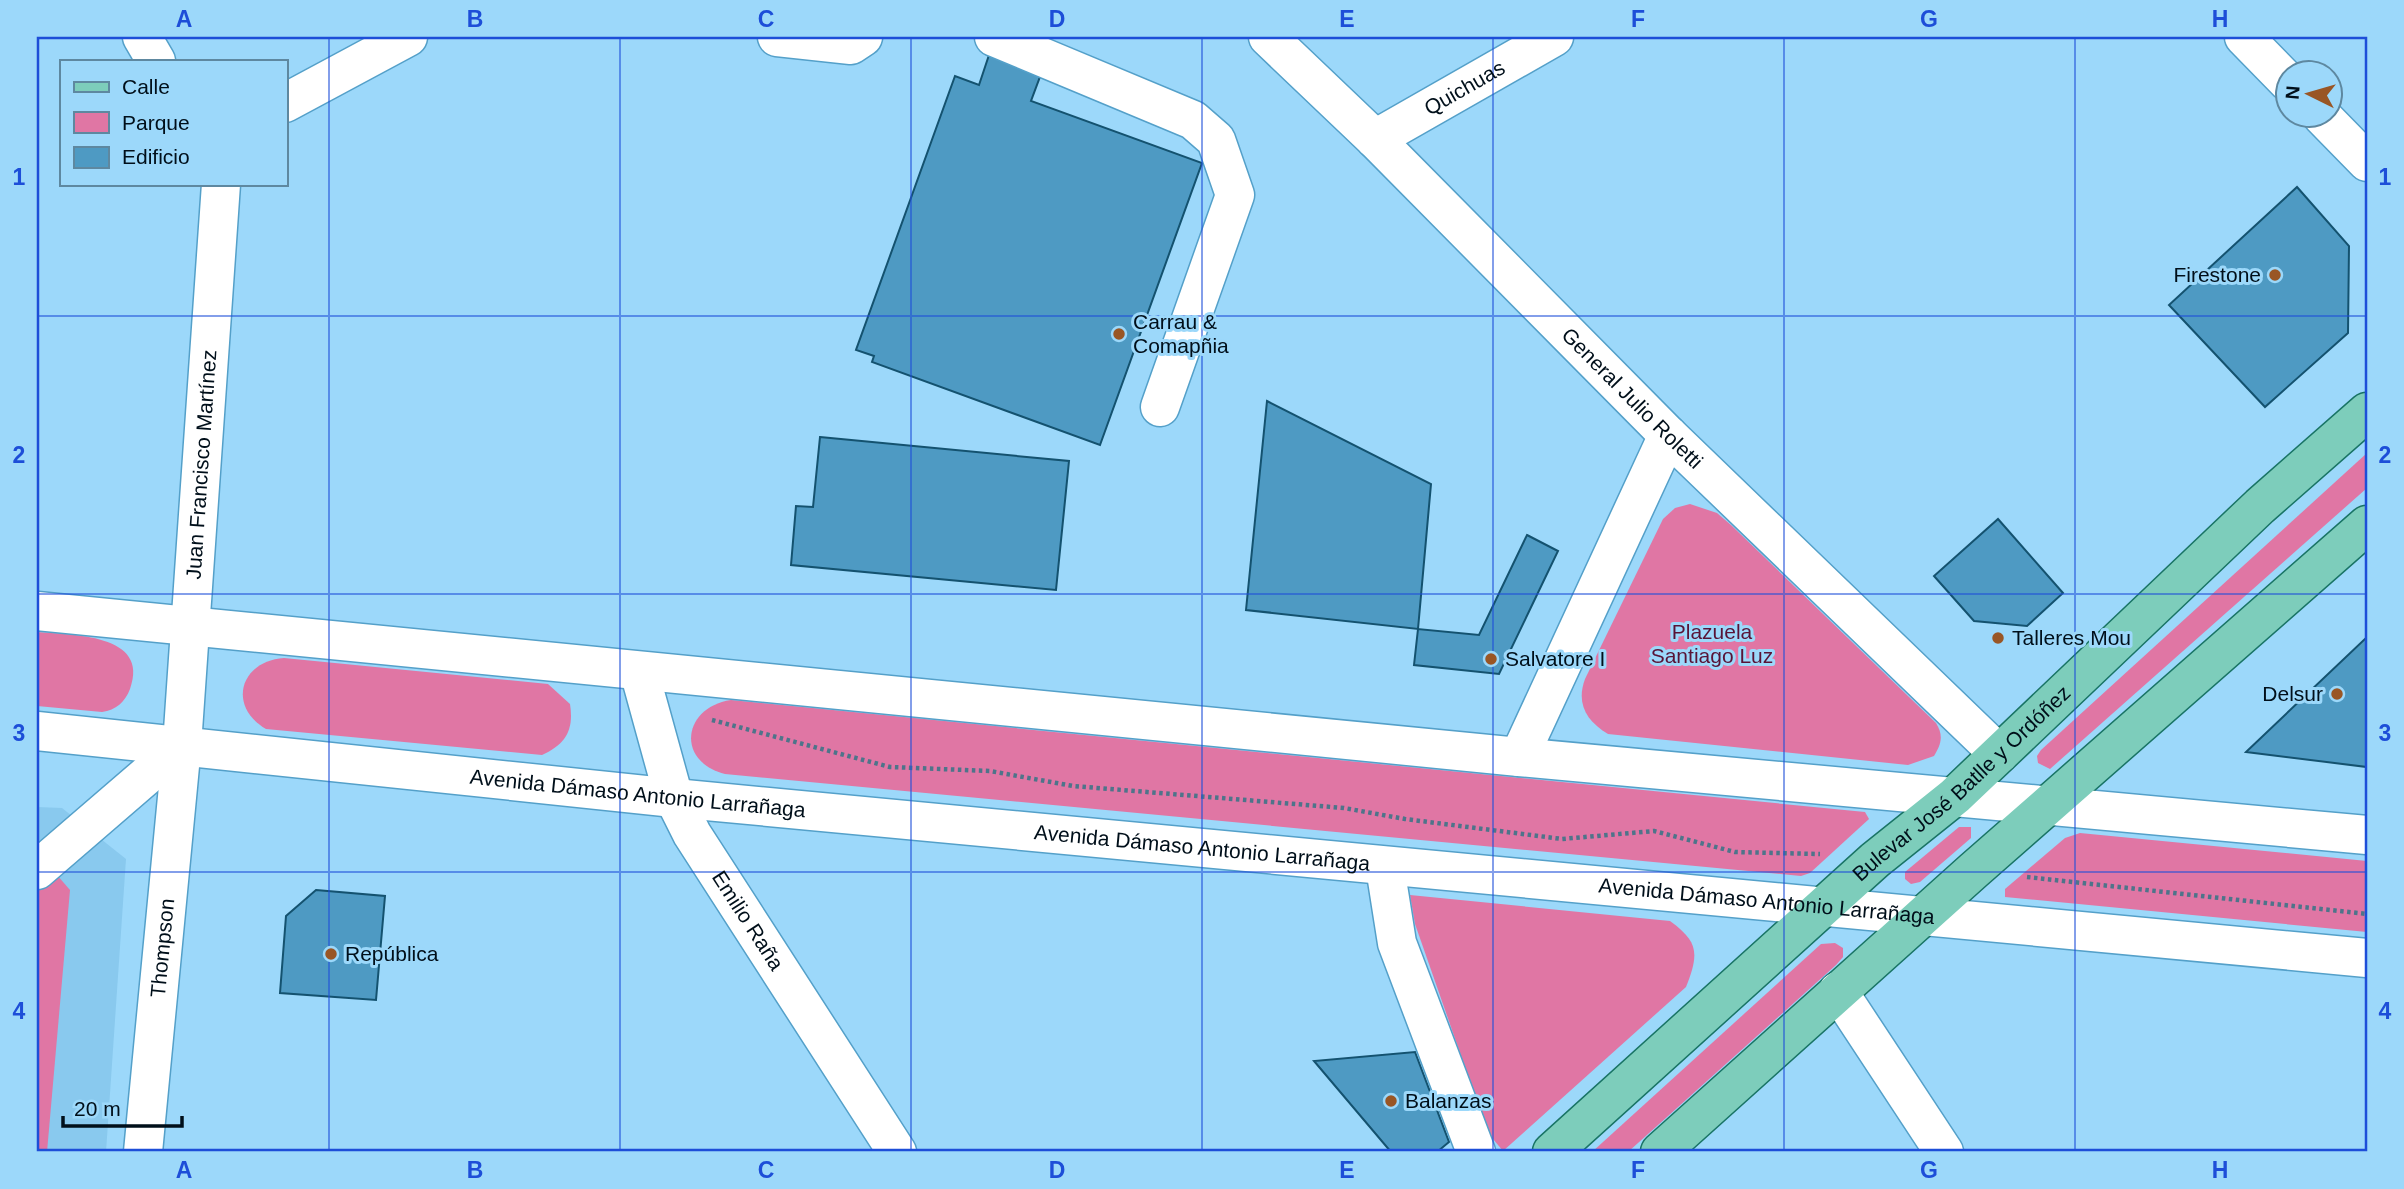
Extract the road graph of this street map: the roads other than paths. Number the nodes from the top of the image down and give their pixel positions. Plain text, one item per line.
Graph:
1 (142, 37) edge
2 (408, 37) edge
3 (777, 37) edge
4 (863, 37) edge
5 (994, 37) edge
6 (1268, 37) edge
7 (1554, 37) edge
8 (2244, 37) edge
9 (155, 60) edge
10 (2274, 68) edge
11 (287, 102) edge
12 (2336, 130) edge
13 (1375, 139) junction
14 (2367, 162) edge
15 (221, 186) edge
16 (1160, 407) dead end
17 (2367, 412) edge
18 (1668, 435) junction
19 (2367, 525) edge
20 (37, 611) edge
21 (191, 624) junction
22 (639, 671) junction
23 (37, 731) edge
24 (182, 745) junction
25 (1999, 754) junction
26 (1519, 757) junction
27 (1955, 796) junction
28 (674, 798) junction
29 (2050, 804) junction
30 (2367, 835) edge
31 (1385, 867) junction
32 (37, 870) edge
33 (1822, 908) junction
34 (1921, 918) junction
35 (2367, 958) edge
36 (1838, 991) junction
37 (144, 1152) edge
38 (897, 1152) edge
39 (1476, 1152) edge
40 (1552, 1152) edge
41 (1660, 1152) edge
42 (1944, 1152) edge

1 - 9 street
2 - 11 street
3 - 4 street
5 - 16 street
6 - 13 street, General Julio Roletti
7 - 13 street, Quichuas
8 - 10 street
12 - 14 street
13 - 18 street, General Julio Roletti
15 - 21 street, Juan Francisco Martínez
17 - 25 main road, Bulevar José Batlle y Ordóñez
18 - 25 street, General Julio Roletti
18 - 26 street
19 - 29 main road
20 - 21 street
21 - 22 street
21 - 24 street, Juan Francisco Martínez
22 - 26 street
22 - 28 street, Emilio Raña
23 - 24 street, Avenida Dámaso Antonio Larrañaga
24 - 28 street, Avenida Dámaso Antonio Larrañaga
24 - 32 street
24 - 37 street, Thompson
25 - 27 main road, Bulevar José Batlle y Ordóñez
26 - 27 street
27 - 29 street
27 - 33 main road, Bulevar José Batlle y Ordóñez
28 - 31 street, Avenida Dámaso Antonio Larrañaga
28 - 38 street, Emilio Raña
29 - 30 street
29 - 34 main road
31 - 33 street, Avenida Dámaso Antonio Larrañaga
31 - 39 street
33 - 34 street, Avenida Dámaso Antonio Larrañaga
33 - 40 main road, Bulevar José Batlle y Ordóñez
34 - 35 street, Avenida Dámaso Antonio Larrañaga
34 - 36 main road
36 - 41 main road
36 - 42 street

